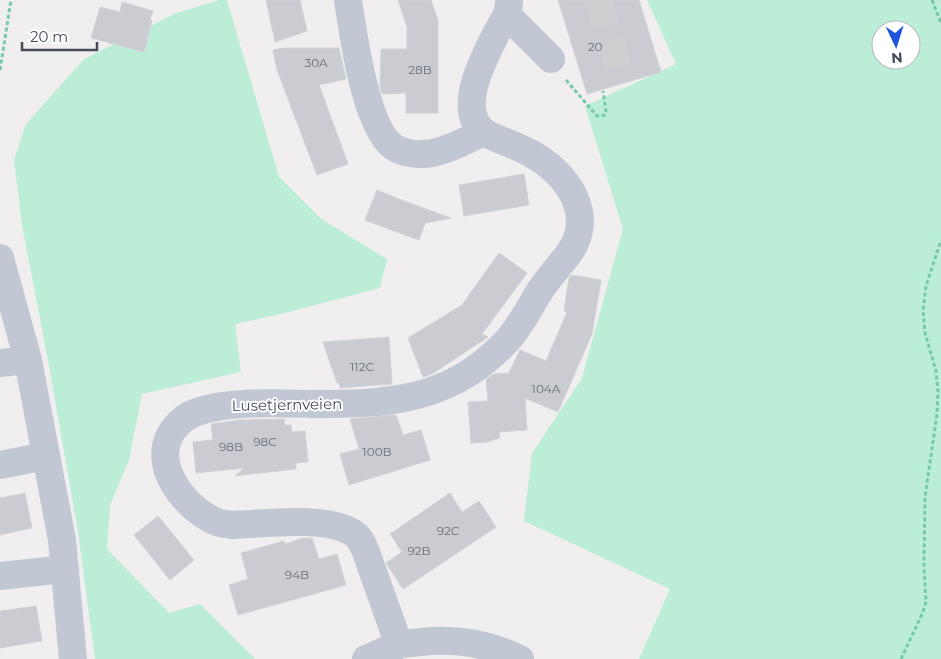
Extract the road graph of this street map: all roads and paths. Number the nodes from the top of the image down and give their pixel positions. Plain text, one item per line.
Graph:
1 (11, 0) edge
2 (348, 0) edge
3 (932, 0) edge
4 (508, 8) edge
5 (941, 23) edge
6 (552, 59) joint
7 (0, 70) edge
8 (603, 90) dead end
9 (483, 132) junction
10 (941, 240) edge
11 (0, 258) edge
12 (28, 360) junction
13 (0, 363) edge
14 (46, 456) junction
15 (0, 465) edge
16 (65, 569) junction
17 (0, 576) edge
18 (399, 645) junction
19 (73, 659) edge
20 (366, 659) edge
21 (520, 659) edge
22 (901, 659) edge

1 - 7 path
2 - 9 lane
3 - 5 path
4 - 6 lane
4 - 9 lane
6 - 8 path
9 - 18 lane, Lusetjernveien
10 - 22 path
11 - 12 lane
12 - 13 lane
12 - 14 lane
14 - 15 lane
14 - 16 lane
16 - 17 lane
16 - 19 lane
18 - 20 lane
18 - 21 lane

